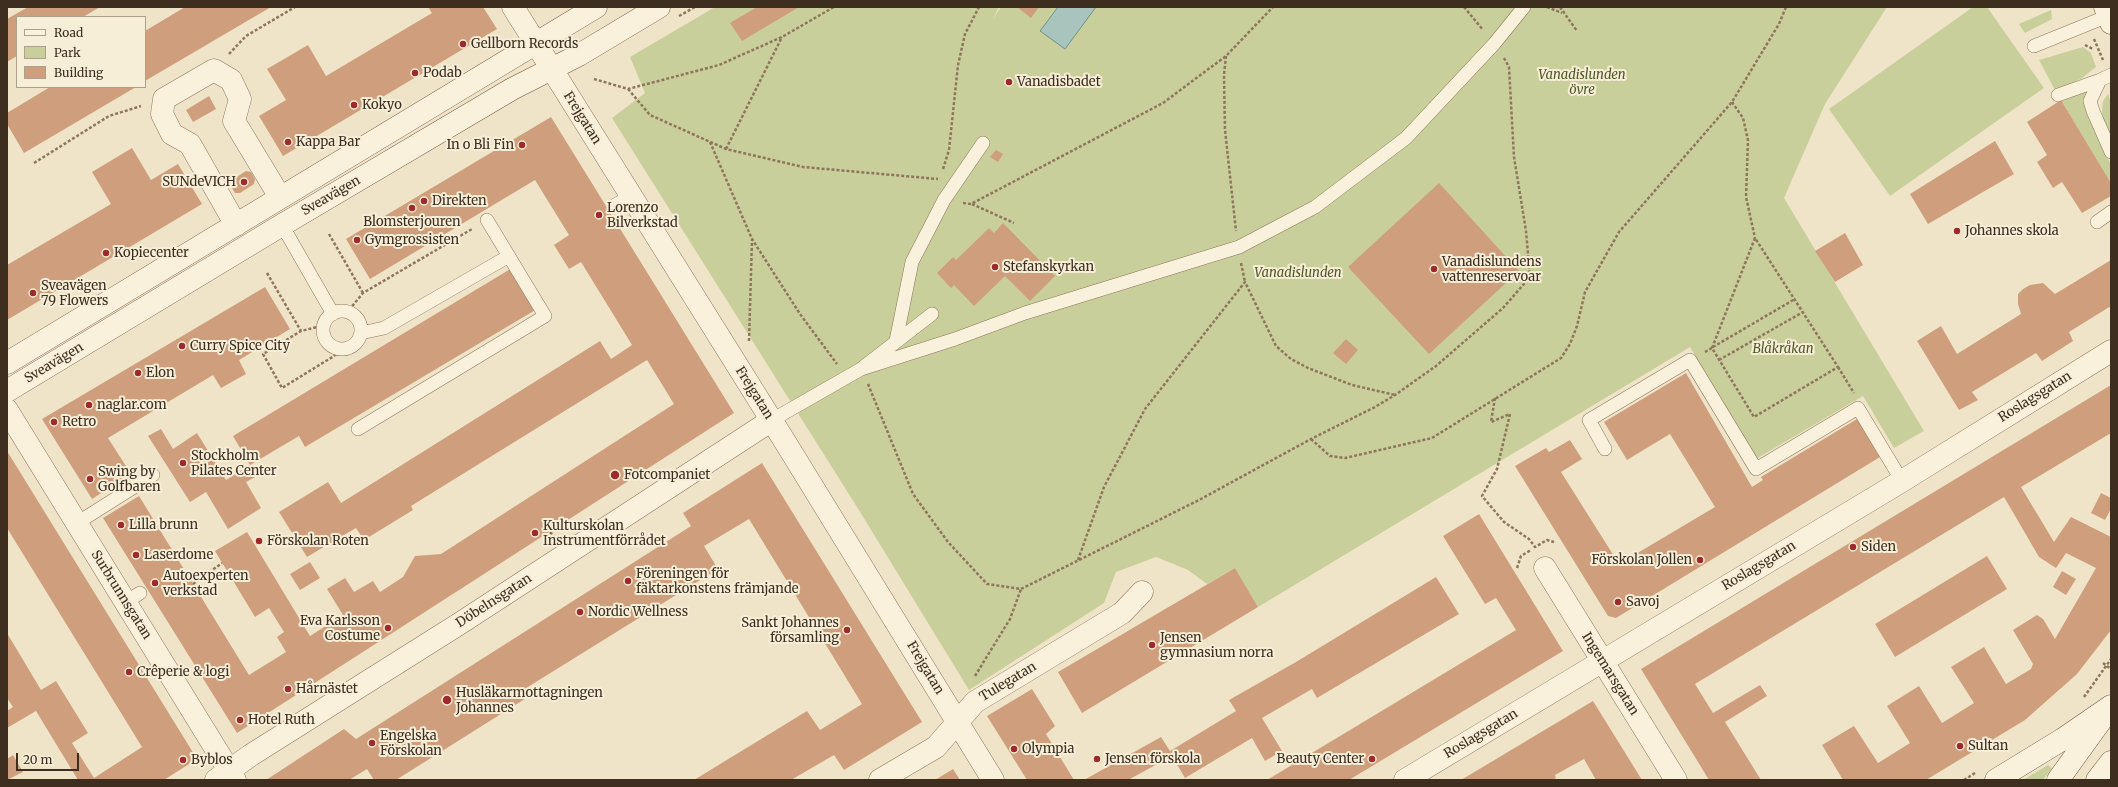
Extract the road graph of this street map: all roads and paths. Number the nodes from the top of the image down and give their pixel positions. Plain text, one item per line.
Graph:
1 (296, 7) edge
2 (514, 7) edge
3 (596, 7) edge
4 (659, 7) edge
5 (824, 7) edge
6 (834, 7) edge
7 (979, 7) edge
8 (1273, 7) edge
9 (1464, 7) edge
10 (1524, 7) edge
11 (1547, 7) edge
12 (1560, 7) edge
13 (1786, 7) edge
14 (823, 13) junction
15 (1562, 13) junction
16 (2108, 15) edge
17 (2088, 24) junction
18 (1577, 31) dead end
19 (782, 37) junction
20 (536, 42) junction
21 (1494, 44) junction
22 (2034, 46) dead end
23 (1226, 56) junction
24 (552, 69) junction
25 (214, 70) junction
26 (2107, 77) edge
27 (594, 79) dead end
28 (628, 89) junction
29 (2058, 95) dead end
30 (164, 99) junction
31 (1732, 102) junction
32 (709, 142) junction
33 (983, 144) dead end
34 (726, 149) junction
35 (2111, 152) edge
36 (34, 163) dead end
37 (942, 172) dead end
38 (940, 180) dead end
39 (280, 197) junction
40 (944, 200) junction
41 (972, 204) junction
42 (2111, 212) edge
43 (487, 220) joint
44 (2097, 222) dead end
45 (1014, 223) dead end
46 (236, 225) junction
47 (282, 225) junction
48 (329, 234) dead end
49 (1755, 238) junction
50 (752, 239) junction
51 (1238, 247) junction
52 (509, 256) junction
53 (267, 273) dead end
54 (363, 293) junction
55 (1795, 298) junction
56 (347, 312) junction
57 (1803, 312) junction
58 (333, 314) junction
59 (932, 314) dead end
60 (324, 326) junction
61 (301, 331) junction
62 (361, 334) junction
63 (896, 341) junction
64 (749, 342) dead end
65 (1712, 348) junction
66 (339, 349) junction
67 (2111, 351) edge
68 (1690, 360) junction
69 (1719, 360) junction
70 (7, 363) edge
71 (1838, 367) junction
72 (861, 369) junction
73 (846, 378) junction
74 (7, 391) edge
75 (1855, 394) dead end
76 (1396, 395) junction
77 (1495, 398) junction
78 (7, 410) edge
79 (772, 420) junction
80 (358, 429) dead end
81 (1311, 439) junction
82 (1605, 449) dead end
83 (153, 475) dead end
84 (1902, 481) junction
85 (77, 523) junction
86 (550, 532) dead end
87 (555, 536) dead end
88 (1554, 542) dead end
89 (1535, 547) junction
90 (1078, 560) junction
91 (222, 563) dead end
92 (1517, 568) dead end
93 (1545, 568) dead end
94 (192, 584) dead end
95 (1021, 590) junction
96 (1142, 592) dead end
97 (1602, 661) junction
98 (2103, 663) dead end
99 (2111, 669) edge
100 (974, 678) dead end
101 (2111, 706) edge
102 (957, 722) junction
103 (2111, 762) edge
104 (227, 777) edge
105 (880, 780) edge
106 (993, 780) edge
107 (1405, 780) edge
108 (1676, 780) edge
109 (1996, 780) edge
110 (2058, 780) edge
111 (2097, 780) edge

1 - 25 path
2 - 20 street, Frejgatan
3 - 20 street, Sveavägen
4 - 24 street, Sveavägen
5 - 14 path
6 - 14 path
7 - 37 path
8 - 23 path
9 - 21 path
10 - 21 lane
11 - 15 path
12 - 15 path
13 - 31 path
14 - 19 path
15 - 18 path
16 - 17 lane
17 - 22 lane
17 - 26 path
19 - 28 path
19 - 34 path
20 - 24 street, Frejgatan
20 - 39 street, Sveavägen
21 - 51 lane
21 - 76 path
23 - 41 path
23 - 51 path
24 - 47 street, Sveavägen
24 - 79 street, Frejgatan
25 - 30 street
25 - 39 street
26 - 29 lane
26 - 35 lane
27 - 28 path
28 - 32 path
30 - 36 path
30 - 46 street
31 - 49 path
31 - 77 path
32 - 34 path
32 - 50 path
33 - 40 lane
34 - 38 path
39 - 46 street, Sveavägen
40 - 41 path
40 - 63 lane
41 - 45 path
42 - 44 lane
43 - 52 lane
43 - 54 path
46 - 70 street, Sveavägen
47 - 58 lane
47 - 74 street, Sveavägen
48 - 54 path
49 - 55 path
49 - 65 path
50 - 64 path
50 - 73 path
51 - 72 lane
52 - 62 lane
52 - 80 lane
53 - 61 path
54 - 56 path
55 - 57 path
55 - 65 path
56 - 58 lane
56 - 62 lane
57 - 69 path
57 - 71 path
58 - 60 lane
59 - 63 lane
60 - 61 path
60 - 66 lane
61 - 66 path
62 - 66 lane
63 - 72 lane
65 - 68 path
65 - 69 path
67 - 84 street, Roslagsgatan
68 - 82 lane
68 - 84 lane
69 - 71 path
71 - 75 path
72 - 73 lane
72 - 95 path
73 - 79 lane
76 - 81 path
76 - 90 path
77 - 81 path
77 - 89 path
78 - 85 street, Surbrunnsgatan
79 - 102 street, Frejgatan
79 - 104 street, Döbelnsgatan
81 - 90 path
83 - 85 lane
84 - 97 street, Roslagsgatan
85 - 104 street, Surbrunnsgatan
86 - 87 path
88 - 89 path
89 - 92 path
90 - 95 path
91 - 94 path
93 - 97 street, Ingemarsgatan
95 - 100 path
96 - 102 street, Tulegatan
97 - 107 street, Roslagsgatan
97 - 108 street, Ingemarsgatan
98 - 99 path
101 - 109 street
101 - 110 street
102 - 105 street, Tulegatan
102 - 106 street, Frejgatan
103 - 111 street

